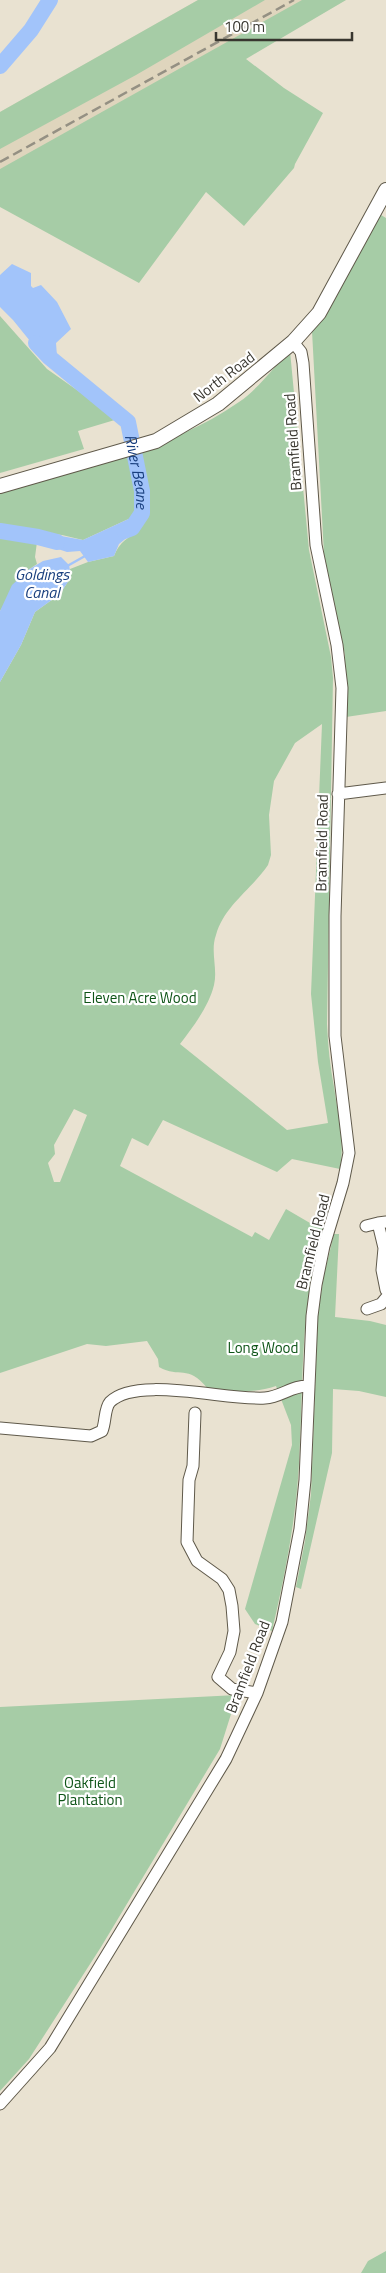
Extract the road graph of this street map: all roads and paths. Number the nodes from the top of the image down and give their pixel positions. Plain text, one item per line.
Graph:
1 (386, 190) edge
2 (293, 342) junction
3 (0, 486) edge
4 (386, 788) edge
5 (338, 794) junction
6 (382, 1222) edge
7 (366, 1226) dead end
8 (386, 1290) edge
9 (386, 1298) edge
10 (367, 1309) dead end
11 (309, 1386) junction
12 (195, 1413) dead end
13 (0, 1428) edge
14 (257, 1693) junction
15 (0, 2104) edge

1 - 2 main road, North Road
2 - 3 main road, North Road
2 - 5 street, Bramfield Road
4 - 5 street
5 - 11 street, Bramfield Road
6 - 7 street
6 - 8 street
9 - 10 street
11 - 13 street
11 - 14 street, Bramfield Road
12 - 14 street
14 - 15 street, Bramfield Road

